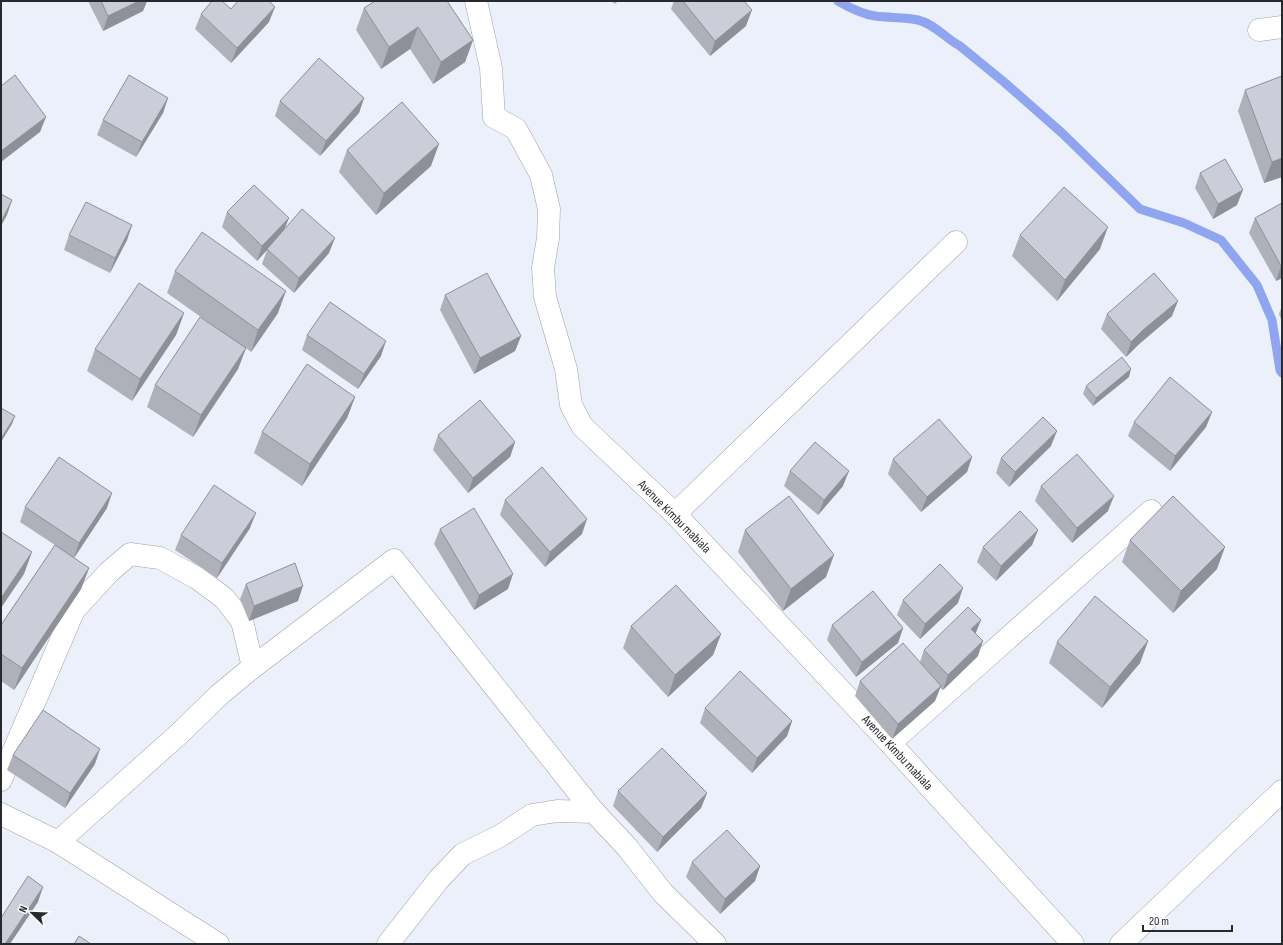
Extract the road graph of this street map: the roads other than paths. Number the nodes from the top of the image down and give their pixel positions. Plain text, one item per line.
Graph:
1 (476, 1) edge
2 (1282, 28) edge
3 (1259, 30) dead end
4 (956, 242) dead end
5 (1151, 511) dead end
6 (675, 514) junction
7 (253, 667) junction
8 (890, 743) junction
9 (1, 780) edge
10 (1282, 791) edge
11 (594, 812) junction
12 (1, 814) edge
13 (58, 842) junction
14 (218, 944) edge
15 (388, 944) edge
16 (715, 944) edge
17 (1073, 944) edge
18 (1121, 944) edge

1 - 6 street, Avenue Kimbu mabiala
2 - 3 street
4 - 6 street
5 - 8 street
6 - 8 street, Avenue Kimbu mabiala
7 - 9 street
7 - 11 street
7 - 13 street
8 - 17 street, Avenue Kimbu mabiala
10 - 18 street
11 - 15 street
11 - 16 street
12 - 13 street
13 - 14 street

